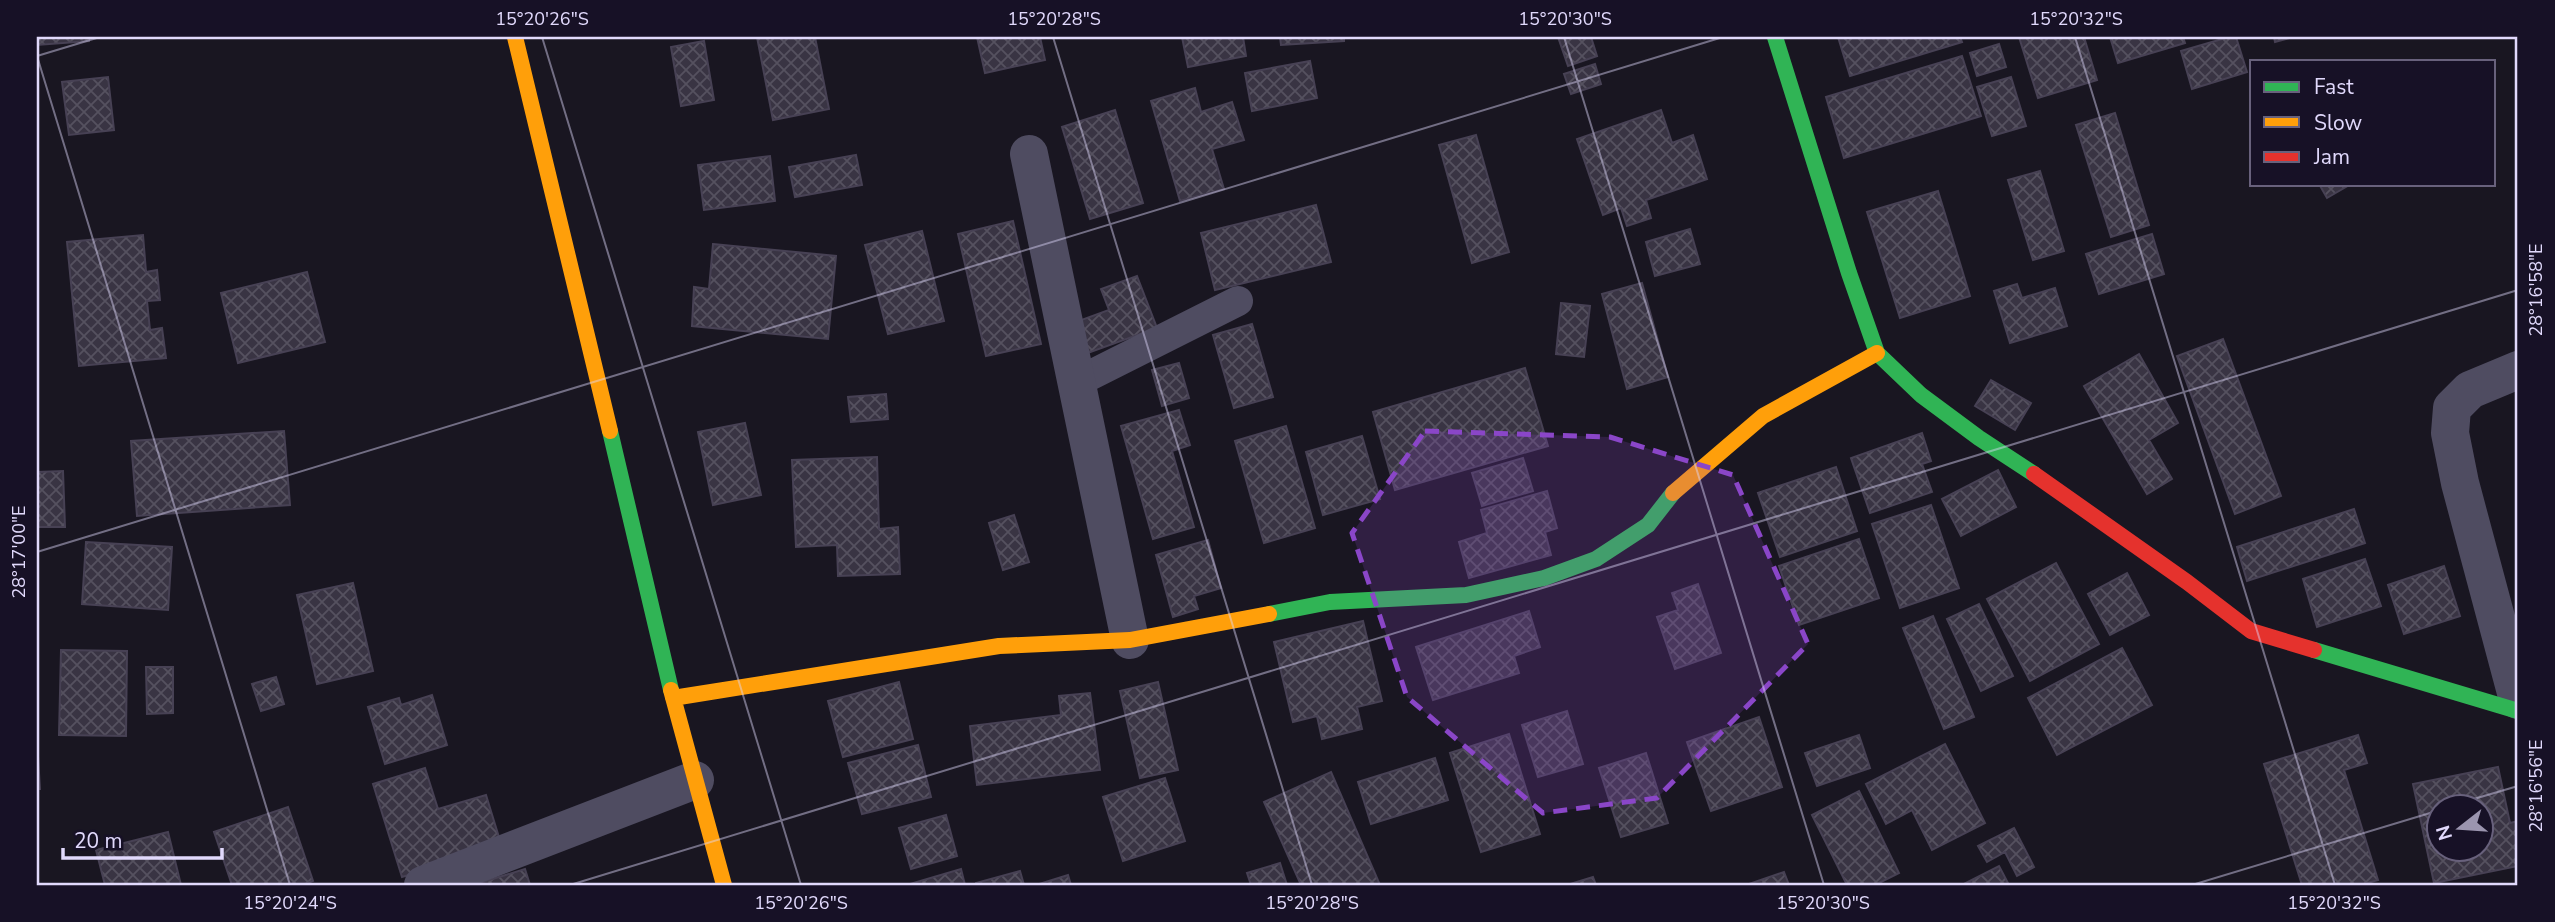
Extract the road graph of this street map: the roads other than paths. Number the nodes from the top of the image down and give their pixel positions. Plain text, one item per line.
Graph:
1 (515, 37) edge
2 (1776, 37) edge
3 (1029, 155) dead end
4 (1238, 300) dead end
5 (1877, 353) junction
6 (2518, 370) edge
7 (1075, 383) junction
8 (1130, 639) junction
9 (673, 698) junction
10 (2518, 700) edge
11 (2518, 711) edge
12 (695, 780) junction
13 (423, 885) edge
14 (724, 885) edge

1 - 9 street
2 - 5 street
3 - 7 street
4 - 7 lane
5 - 8 street
5 - 11 street
6 - 10 street
7 - 8 street
8 - 9 street
9 - 12 street
12 - 13 street
12 - 14 street

